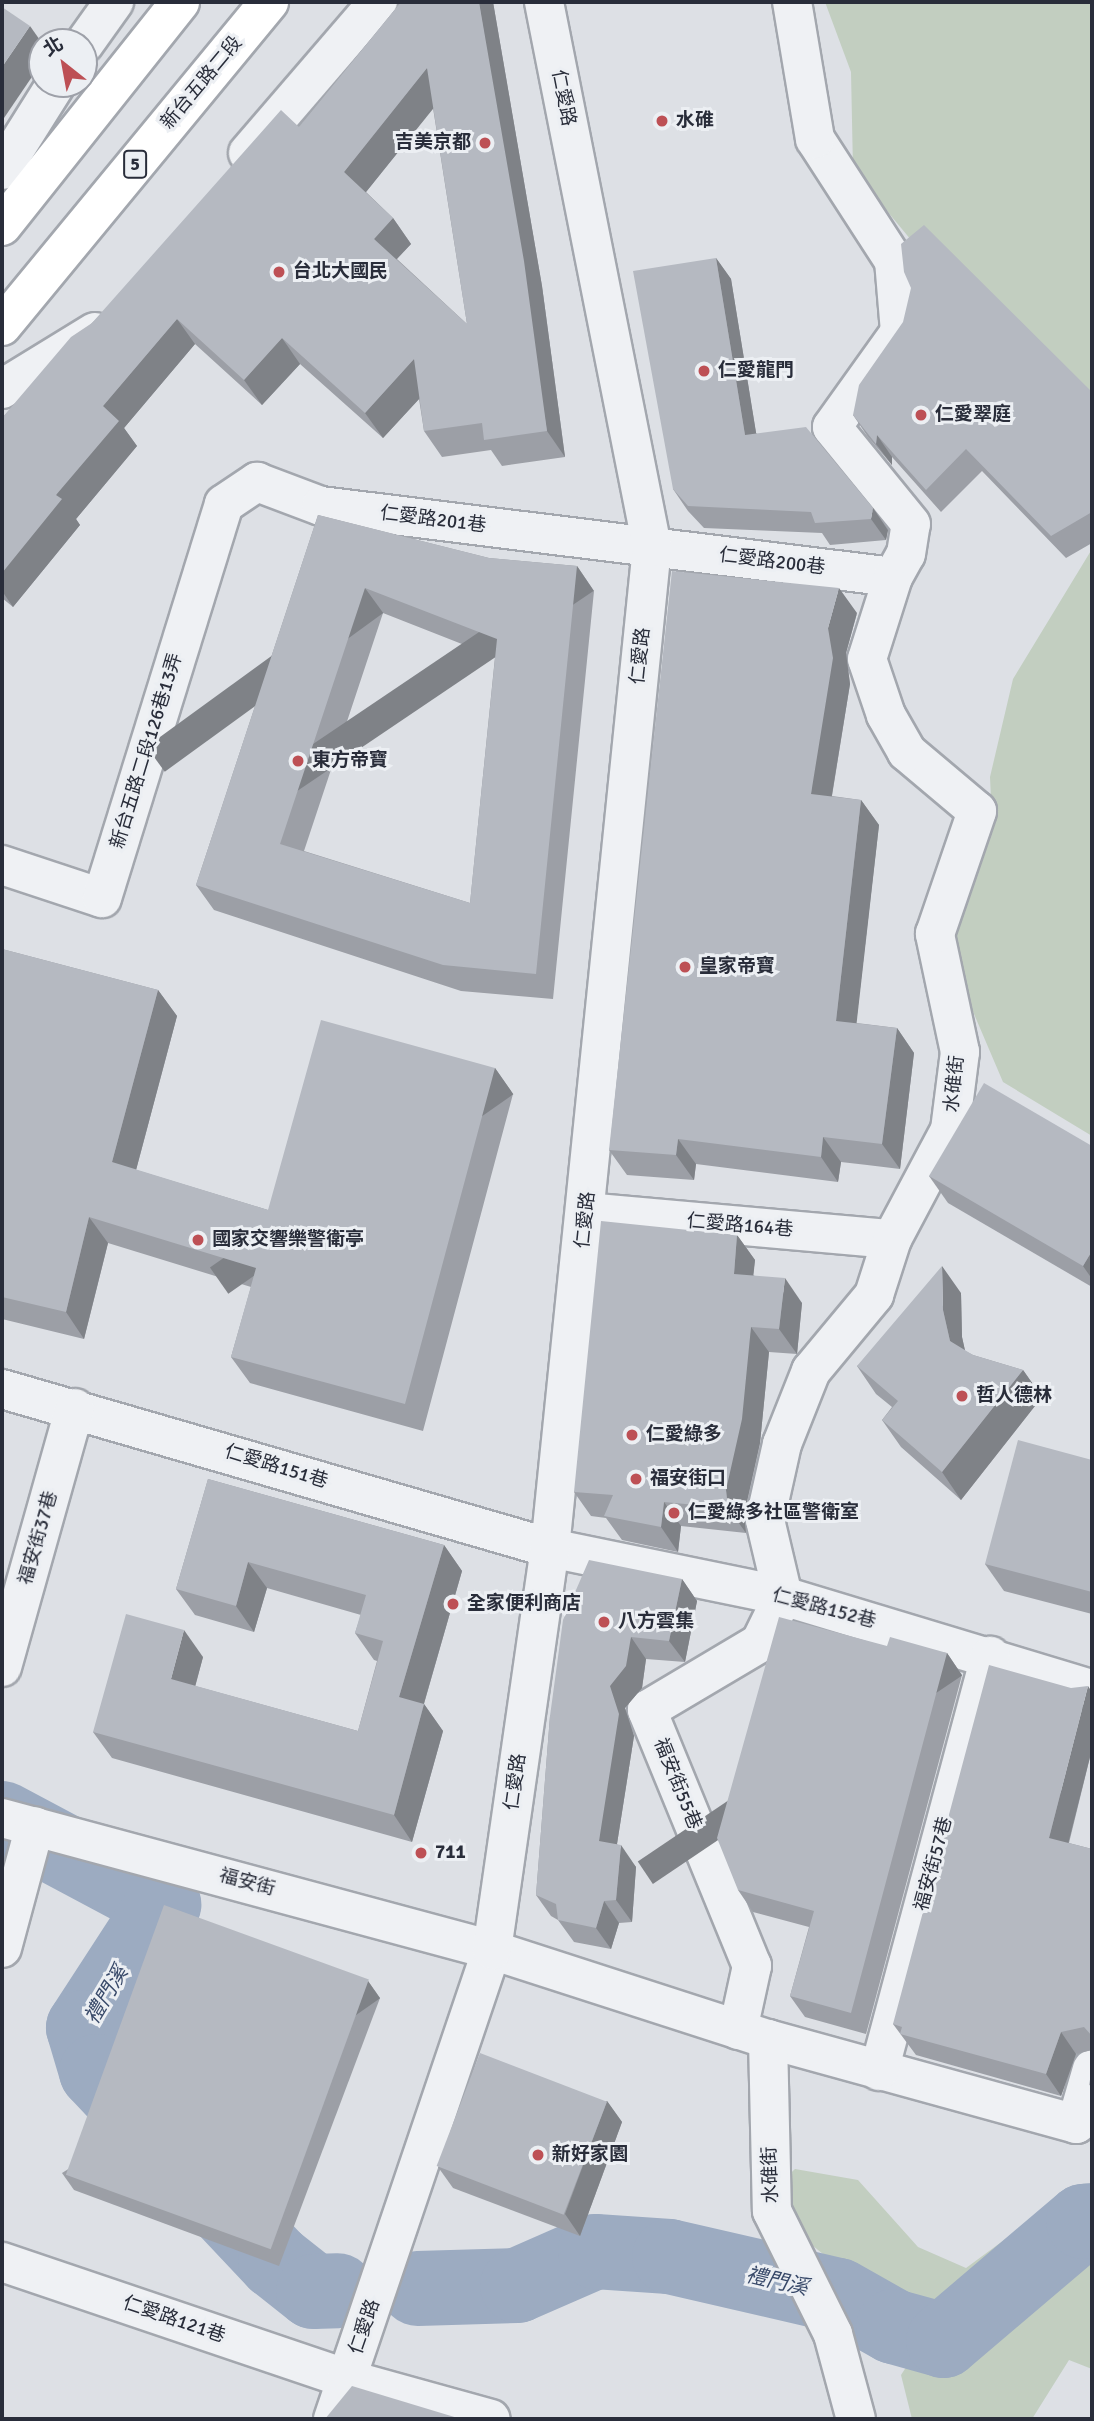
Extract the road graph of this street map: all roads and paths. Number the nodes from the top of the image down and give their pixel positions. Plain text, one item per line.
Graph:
1 (114, 2) edge
2 (180, 2) edge
3 (269, 2) edge
4 (378, 2) edge
5 (544, 2) edge
6 (792, 2) edge
7 (95, 28) edge
8 (47, 98) edge
9 (2, 170) edge
10 (227, 178) edge
11 (2, 226) edge
12 (120, 303) edge
13 (2, 326) edge
14 (2, 389) edge
15 (224, 504) joint
16 (652, 547) junction
17 (893, 577) junction
18 (2, 865) edge
19 (587, 1212) junction
20 (892, 1239) junction
21 (2, 1389) edge
22 (75, 1408) junction
23 (550, 1548) junction
24 (783, 1596) junction
25 (990, 1656) junction
26 (5, 1657) edge
27 (1092, 1689) edge
28 (18, 1822) edge
29 (2, 1948) edge
30 (492, 1950) junction
31 (753, 2034) junction
32 (1092, 2069) edge
33 (879, 2071) junction
34 (2, 2262) edge
35 (347, 2379) junction
36 (333, 2419) edge
37 (491, 2419) edge
38 (856, 2419) edge

1 - 7 street
2 - 11 main road
3 - 13 main road, 新台五路二段 / 5
4 - 10 street
5 - 16 street, 仁愛路
6 - 17 street
8 - 9 street
12 - 14 street
15 - 16 street, 仁愛路201巷
15 - 18 street, 新台五路二段126巷13弄
16 - 17 street, 仁愛路200巷
16 - 19 street, 仁愛路
17 - 20 street, 水碓街
19 - 20 street, 仁愛路164巷
19 - 23 street, 仁愛路
20 - 24 street, 水碓街
21 - 22 street, 仁愛路151巷
22 - 23 street, 仁愛路151巷
22 - 26 street, 福安街37巷
23 - 24 street, 仁愛路152巷
23 - 30 street, 仁愛路
24 - 25 street, 仁愛路152巷
24 - 31 street, 福安街55巷
25 - 27 street, 仁愛路152巷
25 - 33 street, 福安街57巷
28 - 29 street
28 - 30 street, 福安街
30 - 31 street, 福安街
30 - 35 street, 仁愛路
31 - 33 street, 福安街
31 - 38 street, 水碓街
32 - 33 street, 福安街
34 - 35 street, 仁愛路121巷
35 - 36 street, 仁愛路
35 - 37 street, 仁愛路121巷

